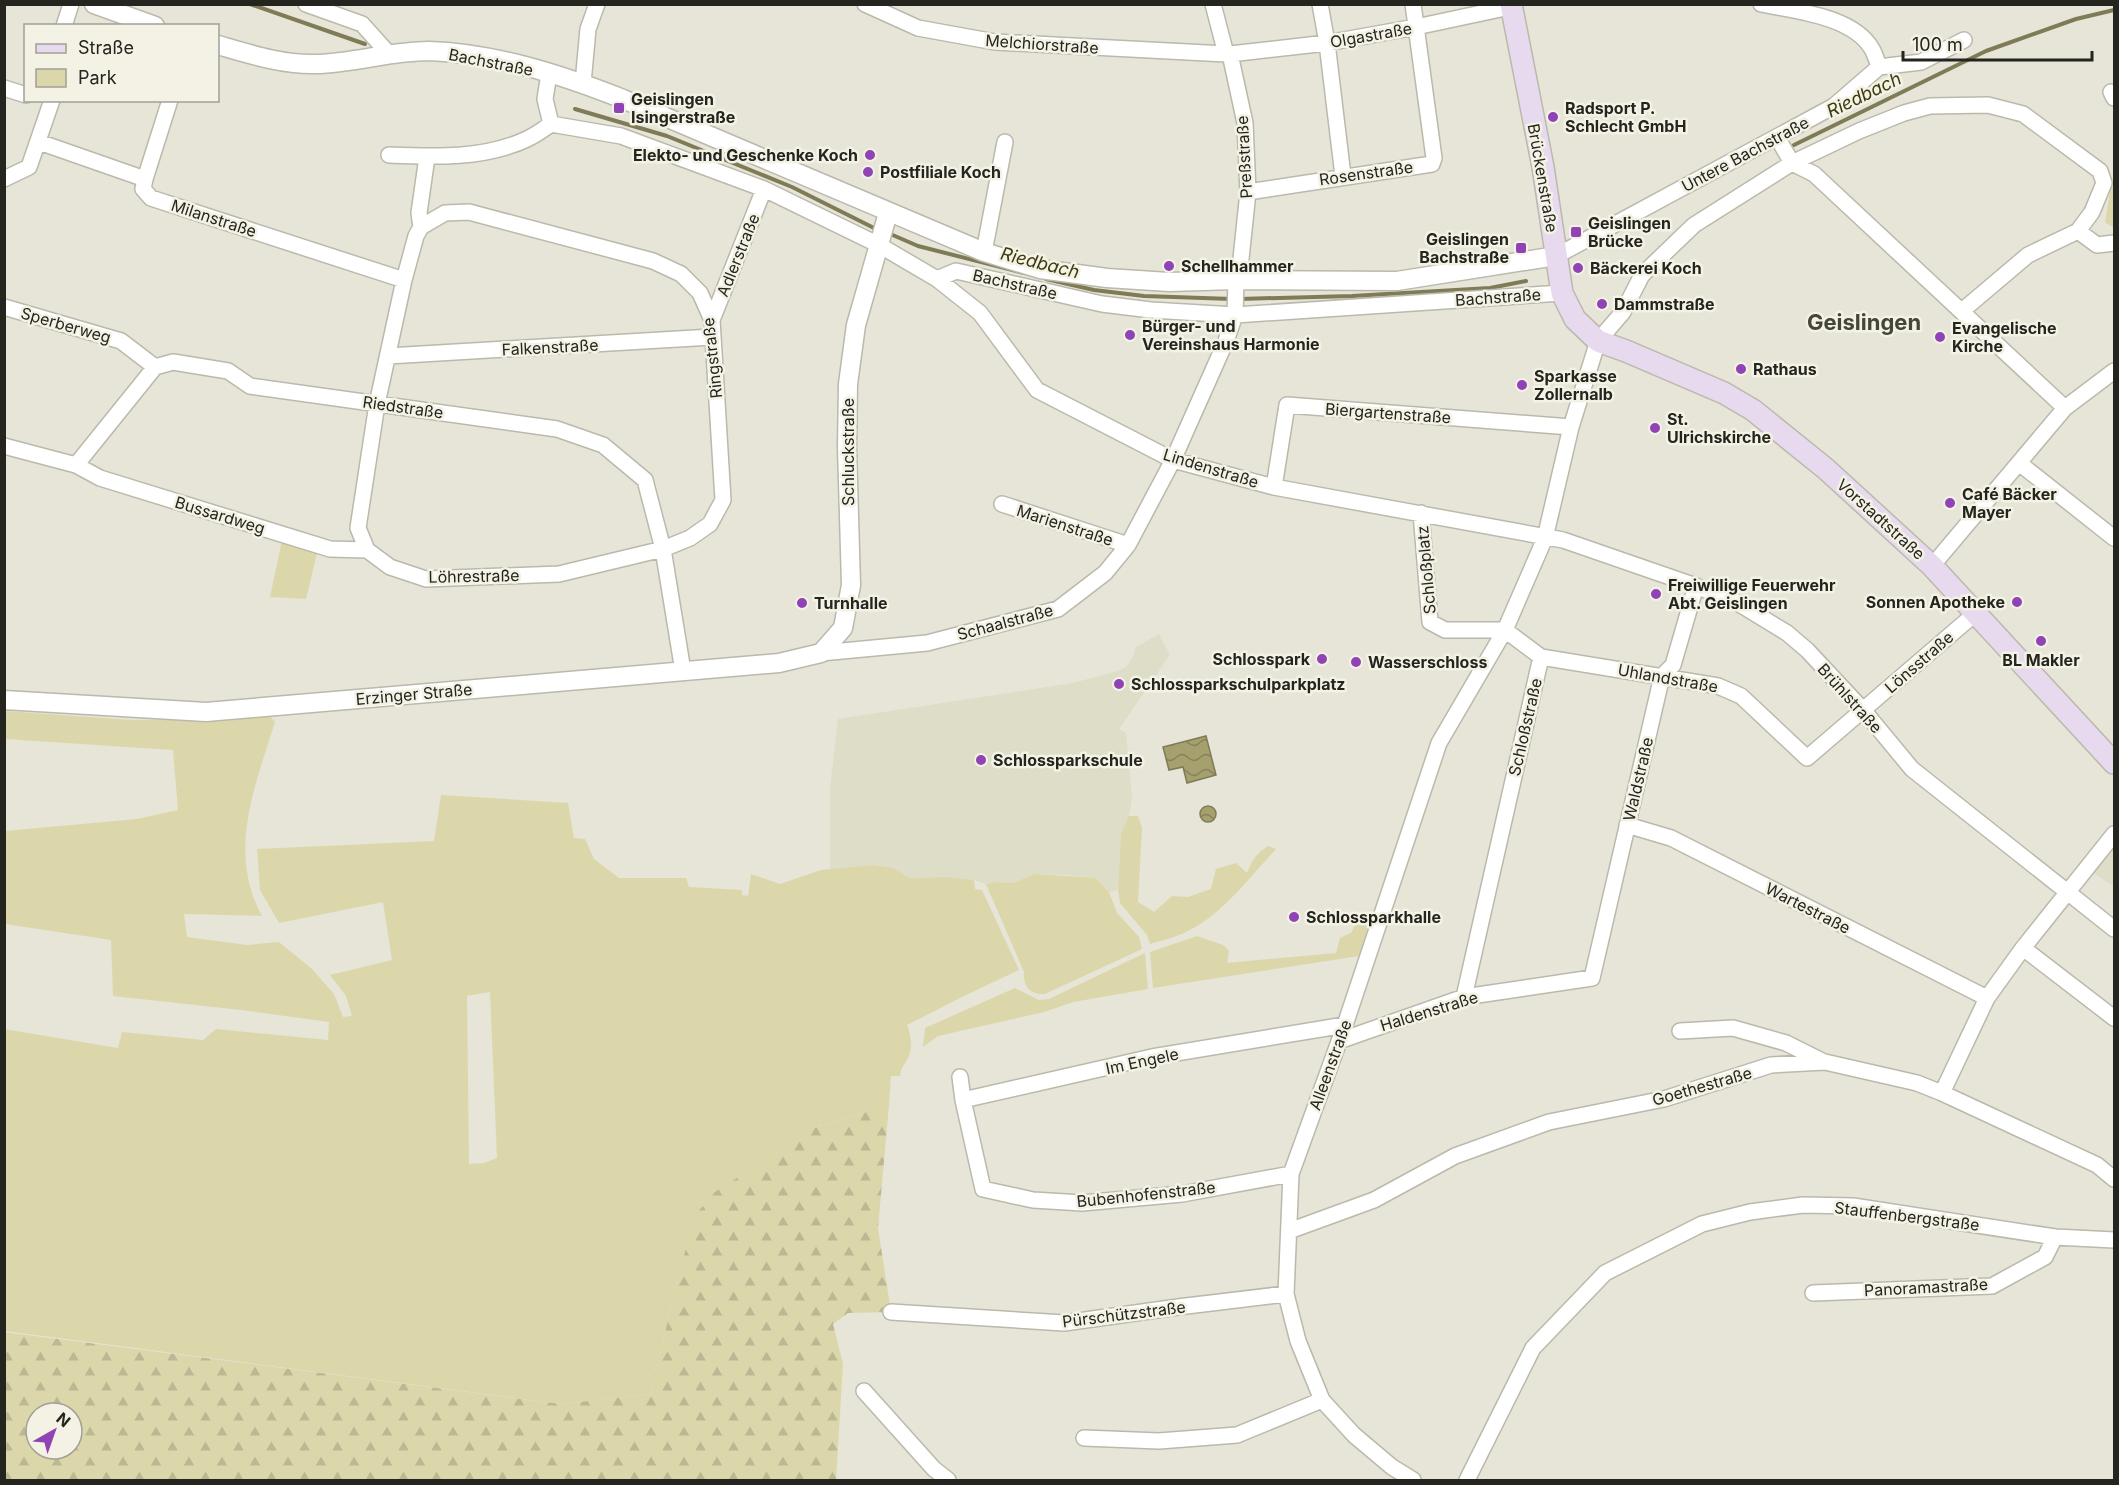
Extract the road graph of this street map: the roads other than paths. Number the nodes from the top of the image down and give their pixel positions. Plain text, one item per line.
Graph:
1 (71, 4) edge
2 (94, 4) edge
3 (306, 4) edge
4 (597, 4) edge
5 (865, 4) edge
6 (1214, 4) edge
7 (1320, 4) edge
8 (1413, 4) edge
9 (1761, 4) edge
10 (1511, 6) edge
11 (65, 24) edge
12 (149, 24) edge
13 (1416, 27) junction
14 (1964, 40) dead end
15 (1327, 43) junction
16 (219, 45) edge
17 (389, 54) junction
18 (1228, 54) junction
19 (1879, 67) junction
20 (549, 74) junction
21 (583, 83) junction
22 (4, 88) edge
23 (24, 93) edge
24 (50, 102) edge
25 (169, 102) edge
26 (551, 124) junction
27 (1777, 137) junction
28 (39, 142) junction
29 (1005, 142) dead end
30 (389, 155) dead end
31 (427, 157) junction
32 (1792, 163) junction
33 (1342, 176) junction
34 (4, 179) edge
35 (146, 179) junction
36 (764, 189) junction
37 (1248, 192) junction
38 (421, 227) junction
39 (884, 230) junction
40 (2078, 231) junction
41 (2115, 243) edge
42 (984, 252) junction
43 (1556, 256) junction
44 (937, 279) junction
45 (404, 280) junction
46 (1104, 291) junction
47 (1562, 293) junction
48 (1235, 299) junction
49 (4, 307) edge
50 (1962, 310) junction
51 (712, 320) junction
52 (712, 337) junction
53 (1598, 341) junction
54 (388, 356) junction
55 (155, 367) junction
56 (2112, 377) edge
57 (377, 404) junction
58 (2065, 408) junction
59 (1571, 427) junction
60 (4, 446) edge
61 (1173, 460) junction
62 (2019, 463) junction
63 (76, 465) junction
64 (1274, 487) junction
65 (1002, 504) dead end
66 (1421, 513) junction
67 (1545, 537) junction
68 (2115, 538) edge
69 (1128, 545) junction
70 (663, 549) junction
71 (367, 550) junction
72 (1932, 566) junction
73 (1696, 586) junction
74 (1977, 612) junction
75 (1505, 630) junction
76 (821, 653) junction
77 (1541, 657) junction
78 (683, 671) junction
79 (1662, 676) junction
80 (4, 700) edge
81 (1864, 711) junction
82 (1807, 758) joint
83 (2115, 763) edge
84 (1627, 825) junction
85 (2115, 834) edge
86 (2067, 893) junction
87 (2115, 929) edge
88 (2023, 948) junction
89 (1592, 978) joint
90 (1464, 997) junction
91 (1987, 998) junction
92 (2115, 1018) edge
93 (1345, 1025) junction
94 (1680, 1031) dead end
95 (1339, 1041) junction
96 (1825, 1062) junction
97 (960, 1077) dead end
98 (1942, 1093) junction
99 (963, 1100) junction
100 (1291, 1174) junction
101 (2115, 1179) edge
102 (1289, 1231) junction
103 (2055, 1237) junction
104 (2115, 1240) edge
105 (1813, 1293) dead end
106 (1286, 1294) junction
107 (891, 1312) dead end
108 (864, 1391) dead end
109 (1322, 1400) junction
110 (1084, 1438) dead end
111 (929, 1475) edge
112 (948, 1480) edge
113 (1413, 1480) edge
114 (1467, 1480) edge

1 - 11 street
2 - 12 street
3 - 17 street
4 - 21 street
5 - 18 street, Melchiorstraße
6 - 18 street, Preßstraße
7 - 15 street
8 - 13 street, Rosenstraße
9 - 19 street
10 - 13 street, Olgastraße
10 - 43 main road, Brückenstraße
13 - 15 street, Olgastraße
13 - 33 street, Rosenstraße
14 - 19 street
15 - 18 street, Olgastraße
15 - 33 street
16 - 17 street, Bachstraße
17 - 20 street, Bachstraße
18 - 37 street, Preßstraße
19 - 27 street, Untere Bachstraße
20 - 21 street, Bachstraße
20 - 26 street, Bachstraße
21 - 39 street, Bachstraße
22 - 23 street
24 - 28 street
25 - 35 street
26 - 31 street
26 - 36 street, Bachstraße
27 - 32 street
27 - 43 street, Untere Bachstraße
28 - 34 street
28 - 35 street
29 - 42 street
30 - 31 street
31 - 38 street
32 - 40 street
32 - 50 street
32 - 53 street
33 - 37 street, Rosenstraße
35 - 45 street, Milanstraße
36 - 39 street, Bachstraße
36 - 51 street, Adlerstraße
37 - 48 street, Preßstraße
38 - 45 street
38 - 51 street, Ringstraße
39 - 42 street, Bachstraße
39 - 44 street, Bachstraße
39 - 76 street, Schluckstraße
40 - 41 street
40 - 50 street
42 - 46 street, Bachstraße
43 - 47 main road, Brückenstraße
43 - 48 street, Bachstraße
44 - 46 street, Bachstraße
44 - 61 street, Lindenstraße
45 - 54 street
46 - 48 street, Bachstraße
46 - 48 street, Bachstraße
47 - 48 street, Bachstraße
47 - 53 main road, Brückenstraße
48 - 61 street, Schaalstraße
49 - 55 street, Sperberweg
50 - 58 street
51 - 52 street, Ringstraße
52 - 54 street, Falkenstraße
52 - 70 street, Ringstraße
53 - 59 street
53 - 72 main road, Vorstadtstraße
54 - 57 street
55 - 57 street, Riedstraße
55 - 63 street
56 - 58 street
57 - 70 street, Riedstraße
57 - 71 street
58 - 62 street
59 - 64 street, Biergartenstraße
59 - 67 street
60 - 63 street
61 - 64 street, Lindenstraße
61 - 69 street, Schaalstraße
62 - 68 street
62 - 72 street
63 - 71 street, Bussardweg
64 - 66 street, Lindenstraße
65 - 69 street, Marienstraße
66 - 67 street, Lindenstraße
66 - 75 street, Schloßplatz
67 - 73 street, Brühlstraße
67 - 75 street
69 - 76 street, Schaalstraße
70 - 71 street, Löhrestraße
70 - 78 street, Riedstraße
72 - 74 main road, Vorstadtstraße
73 - 79 street, Waldstraße
73 - 81 street, Brühlstraße
74 - 81 street, Lönsstraße
74 - 83 main road, Vorstadtstraße
75 - 77 street, Schloßstraße
75 - 93 street, Alleenstraße
76 - 78 street, Erzinger Straße
77 - 79 street, Uhlandstraße
77 - 90 street, Schloßstraße
78 - 80 street, Erzinger Straße
79 - 82 street, Uhlandstraße
79 - 84 street, Waldstraße
81 - 82 street, Lönsstraße
81 - 86 street, Brühlstraße
84 - 89 street, Waldstraße
84 - 91 street, Wartestraße
85 - 86 street
86 - 87 street, Brühlstraße
86 - 88 street
88 - 91 street
88 - 92 street
89 - 90 street, Haldenstraße
90 - 95 street, Haldenstraße
91 - 98 street
93 - 95 street, Alleenstraße
93 - 99 street, Im Engele
94 - 96 street
95 - 100 street, Alleenstraße
96 - 98 street, Goethestraße
96 - 102 street, Goethestraße
97 - 99 street
98 - 101 street, Goethestraße
99 - 100 street, Bubenhofenstraße
100 - 102 street, Alleenstraße
102 - 106 street, Alleenstraße
103 - 104 street, Stauffenbergstraße
103 - 105 street, Panoramastraße
103 - 114 street, Stauffenbergstraße
106 - 107 street, Pürschützstraße
106 - 109 street, Alleenstraße
108 - 111 street
109 - 110 street
109 - 113 street, Alleenstraße
111 - 112 street

